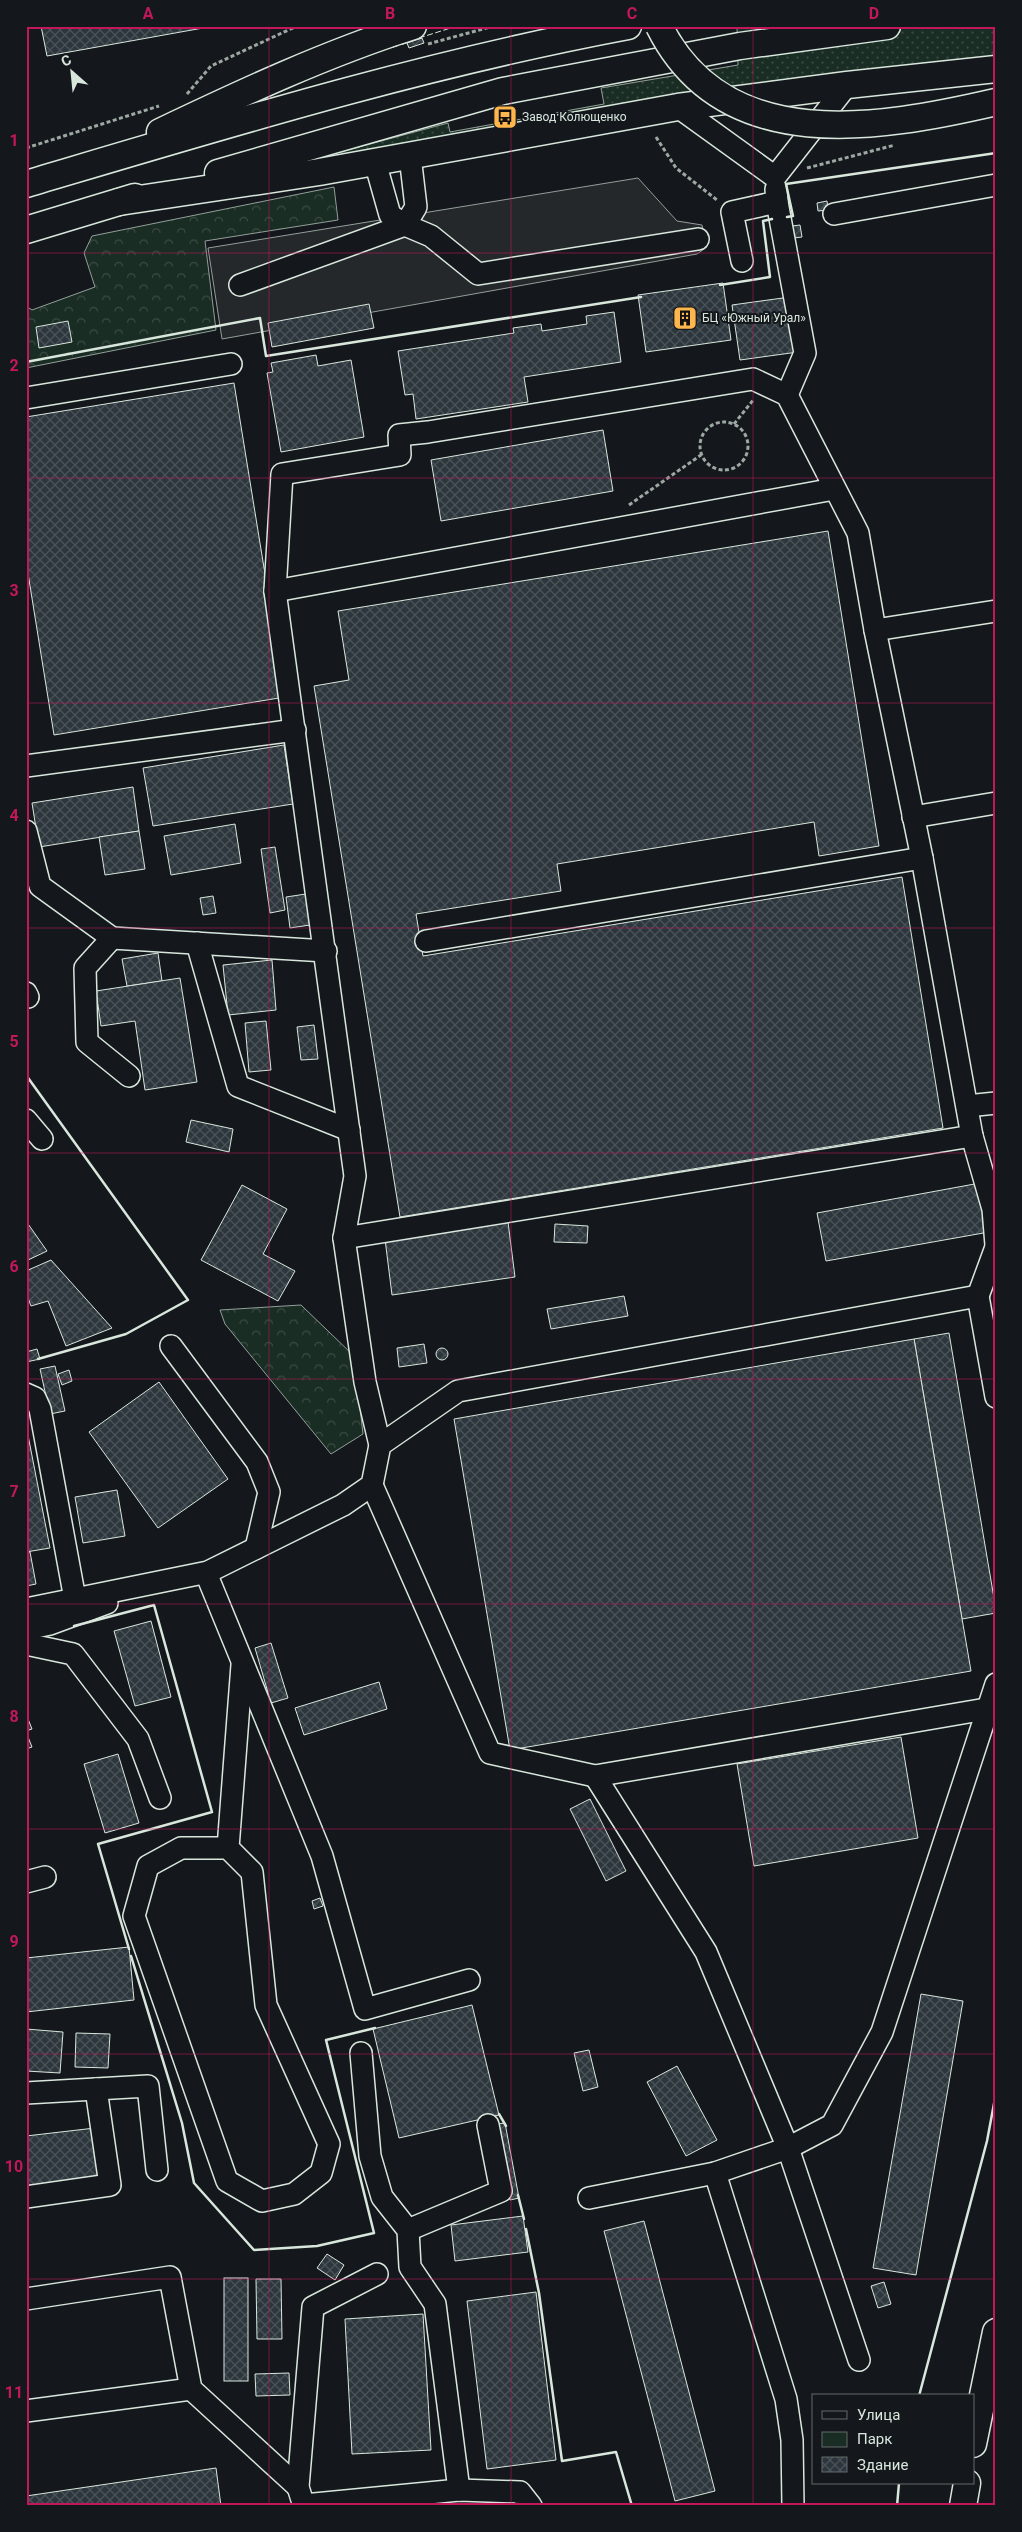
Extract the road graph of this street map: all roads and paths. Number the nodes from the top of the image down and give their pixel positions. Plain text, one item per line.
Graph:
1 (297, 26) edge
2 (494, 26) edge
3 (628, 26) edge
4 (659, 26) edge
5 (887, 26) edge
6 (418, 36) edge
7 (996, 69) edge
8 (847, 84) junction
9 (183, 98) dead end
10 (996, 102) edge
11 (165, 104) dead end
12 (678, 107) junction
13 (656, 137) dead end
14 (899, 144) dead end
15 (26, 148) edge
16 (410, 156) junction
17 (375, 162) junction
18 (94, 164) junction
19 (775, 176) junction
20 (26, 184) edge
21 (996, 185) edge
22 (119, 202) junction
23 (777, 202) junction
24 (732, 212) junction
25 (834, 214) dead end
26 (405, 226) junction
27 (26, 230) edge
28 (698, 239) dead end
29 (742, 261) dead end
30 (240, 285) dead end
31 (231, 364) dead end
32 (765, 384) junction
33 (787, 395) junction
34 (26, 398) edge
35 (734, 424) junction
36 (701, 456) junction
37 (834, 489) junction
38 (627, 507) dead end
39 (275, 591) junction
40 (996, 612) edge
41 (875, 630) junction
42 (295, 730) junction
43 (26, 766) edge
44 (996, 803) edge
45 (913, 817) junction
46 (26, 831) edge
47 (922, 858) junction
48 (30, 872) edge
49 (112, 938) junction
50 (426, 940) dead end
51 (197, 943) junction
52 (326, 950) junction
53 (129, 1076) dead end
54 (996, 1103) edge
55 (967, 1106) junction
56 (26, 1120) edge
57 (349, 1130) junction
58 (972, 1136) junction
59 (42, 1139) dead end
60 (987, 1158) edge
61 (344, 1238) junction
62 (996, 1246) edge
63 (978, 1296) junction
64 (171, 1346) dead end
65 (26, 1394) edge
66 (996, 1396) edge
67 (380, 1445) junction
68 (372, 1485) junction
69 (256, 1548) junction
70 (206, 1573) junction
71 (169, 1580) junction
72 (76, 1599) junction
73 (26, 1609) edge
74 (26, 1629) edge
75 (26, 1644) edge
76 (242, 1665) junction
77 (996, 1684) edge
78 (986, 1709) junction
79 (595, 1776) junction
80 (160, 1798) dead end
81 (228, 1848) junction
82 (469, 1980) dead end
83 (361, 2053) dead end
84 (96, 2089) junction
85 (26, 2093) edge
86 (488, 2125) dead end
87 (788, 2148) junction
88 (157, 2170) dead end
89 (716, 2172) junction
90 (26, 2197) edge
91 (589, 2198) dead end
92 (408, 2230) junction
93 (378, 2274) dead end
94 (26, 2299) edge
95 (996, 2332) edge
96 (859, 2360) dead end
97 (191, 2389) junction
98 (26, 2411) edge
99 (974, 2439) edge
100 (966, 2484) edge
101 (459, 2490) junction
102 (302, 2499) edge
103 (532, 2506) edge
104 (794, 2506) edge
105 (963, 2506) edge

1 - 9 path
2 - 6 path
3 - 18 main road
4 - 10 main road, bridge
5 - 22 main road
6 - 18 main road
7 - 8 main road
8 - 12 main road
8 - 19 lane
11 - 15 path
12 - 16 main road
12 - 19 lane
13 - 24 path
14 - 19 path
16 - 17 main road
16 - 26 lane
17 - 22 main road
17 - 26 lane
18 - 20 main road
19 - 23 lane
21 - 25 lane
22 - 27 main road
23 - 24 lane
23 - 33 lane
24 - 29 lane
26 - 28 lane
26 - 30 lane
31 - 34 lane
32 - 33 lane
32 - 35 path
32 - 39 lane
33 - 37 lane
35 - 36 path
35 - 36 path
36 - 38 path
37 - 39 lane
37 - 41 lane
39 - 42 lane
40 - 41 lane
41 - 45 lane
42 - 43 lane
42 - 52 lane
44 - 45 lane
45 - 47 lane
46 - 48 lane
47 - 50 lane
47 - 55 lane
48 - 49 lane
49 - 51 lane
49 - 53 lane
51 - 52 lane
51 - 57 lane
52 - 57 lane
54 - 55 lane
55 - 58 lane
56 - 59 lane
57 - 61 lane
58 - 60 lane
58 - 61 lane
60 - 62 lane
61 - 67 lane
62 - 63 lane
63 - 66 lane
63 - 67 lane
64 - 69 lane
65 - 72 lane
67 - 68 lane
68 - 69 lane
68 - 79 lane
69 - 70 lane
70 - 71 lane
70 - 76 lane
71 - 72 lane
71 - 74 lane
72 - 73 lane
75 - 80 lane
76 - 81 lane
76 - 82 lane
77 - 78 lane
78 - 79 lane
78 - 87 lane
79 - 87 lane
81 - 81 lane
83 - 92 lane
84 - 85 lane
84 - 88 lane
84 - 90 lane
86 - 92 lane
87 - 89 lane
87 - 96 lane
89 - 91 lane
89 - 104 lane
92 - 101 lane
93 - 102 lane
94 - 97 lane
95 - 99 main road
97 - 98 lane
97 - 102 lane
100 - 105 main road
101 - 102 lane
101 - 103 lane

